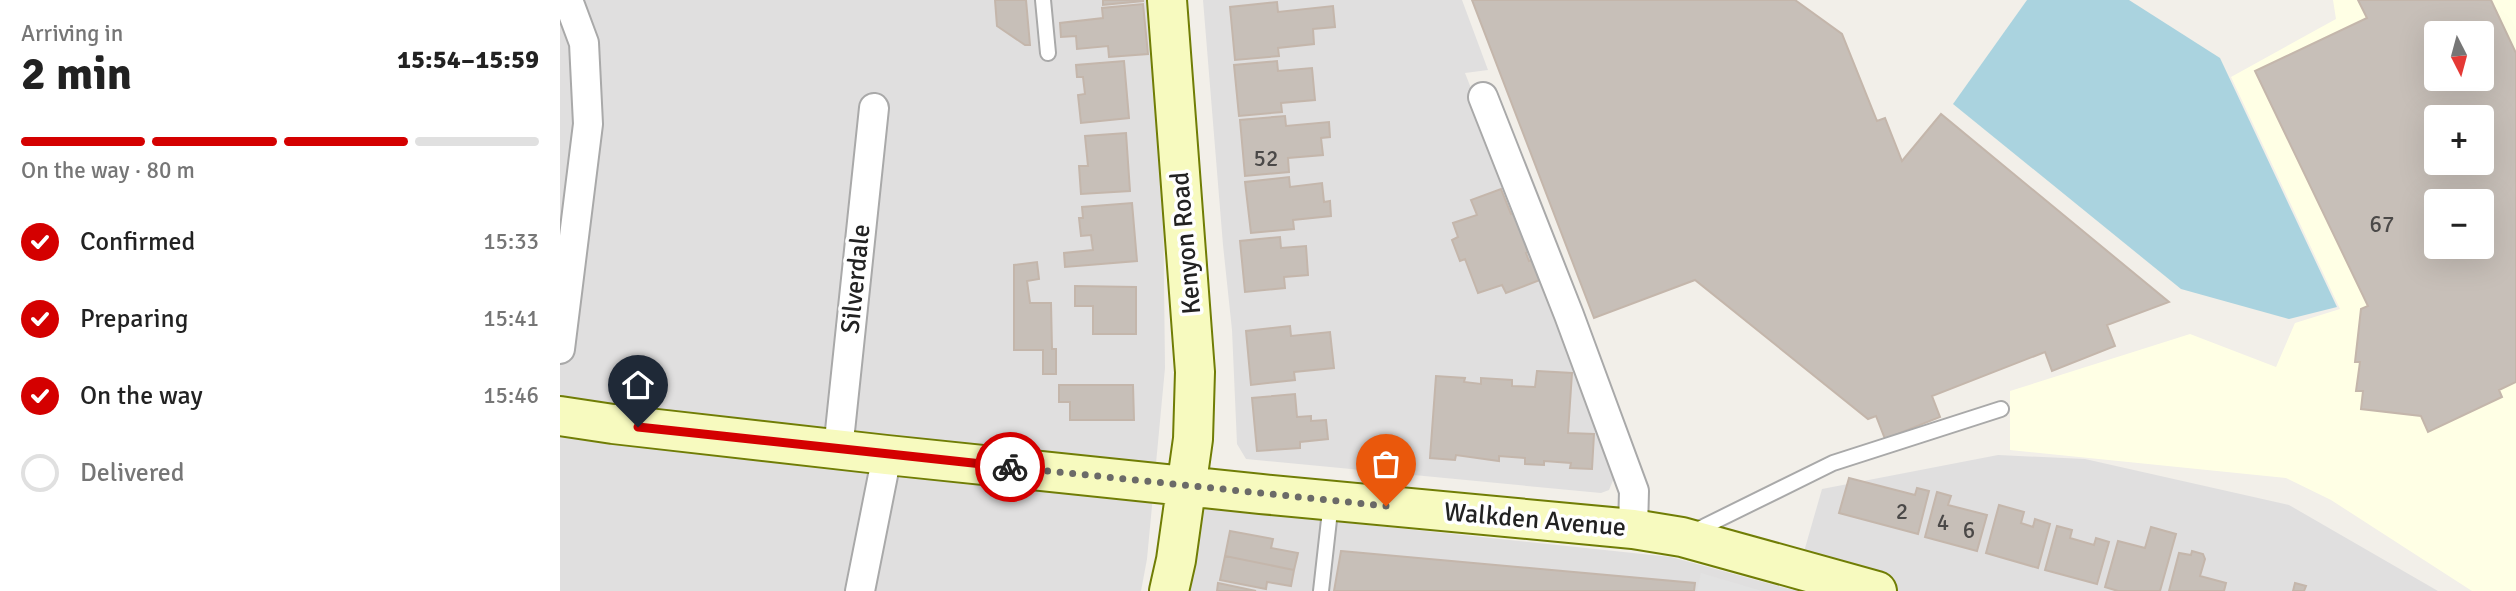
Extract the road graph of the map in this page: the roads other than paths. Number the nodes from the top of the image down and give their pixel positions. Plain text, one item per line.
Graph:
1 (568, 0) edge
2 (1043, 0) edge
3 (1167, 0) edge
4 (1048, 52) dead end
5 (1483, 97) dead end
6 (874, 108) dead end
7 (560, 349) edge
8 (2001, 409) dead end
9 (560, 416) edge
10 (838, 450) junction
11 (887, 455) junction
12 (1185, 486) junction
13 (1331, 500) junction
14 (1633, 529) junction
15 (1682, 537) junction
16 (860, 591) edge
17 (1170, 591) edge
18 (1321, 591) edge
19 (1877, 591) edge

1 - 7 street
2 - 4 lane
3 - 12 street, Kenyon Road
5 - 14 street
6 - 10 street, Silverdale
8 - 15 lane
9 - 10 street, Walkden Avenue
10 - 11 street, Walkden Avenue
11 - 12 street, Walkden Avenue
11 - 16 street
12 - 13 street, Walkden Avenue
12 - 17 street, Kenyon Road
13 - 14 street, Walkden Avenue
13 - 18 lane
14 - 15 street, Walkden Avenue
15 - 19 street, Walkden Avenue

